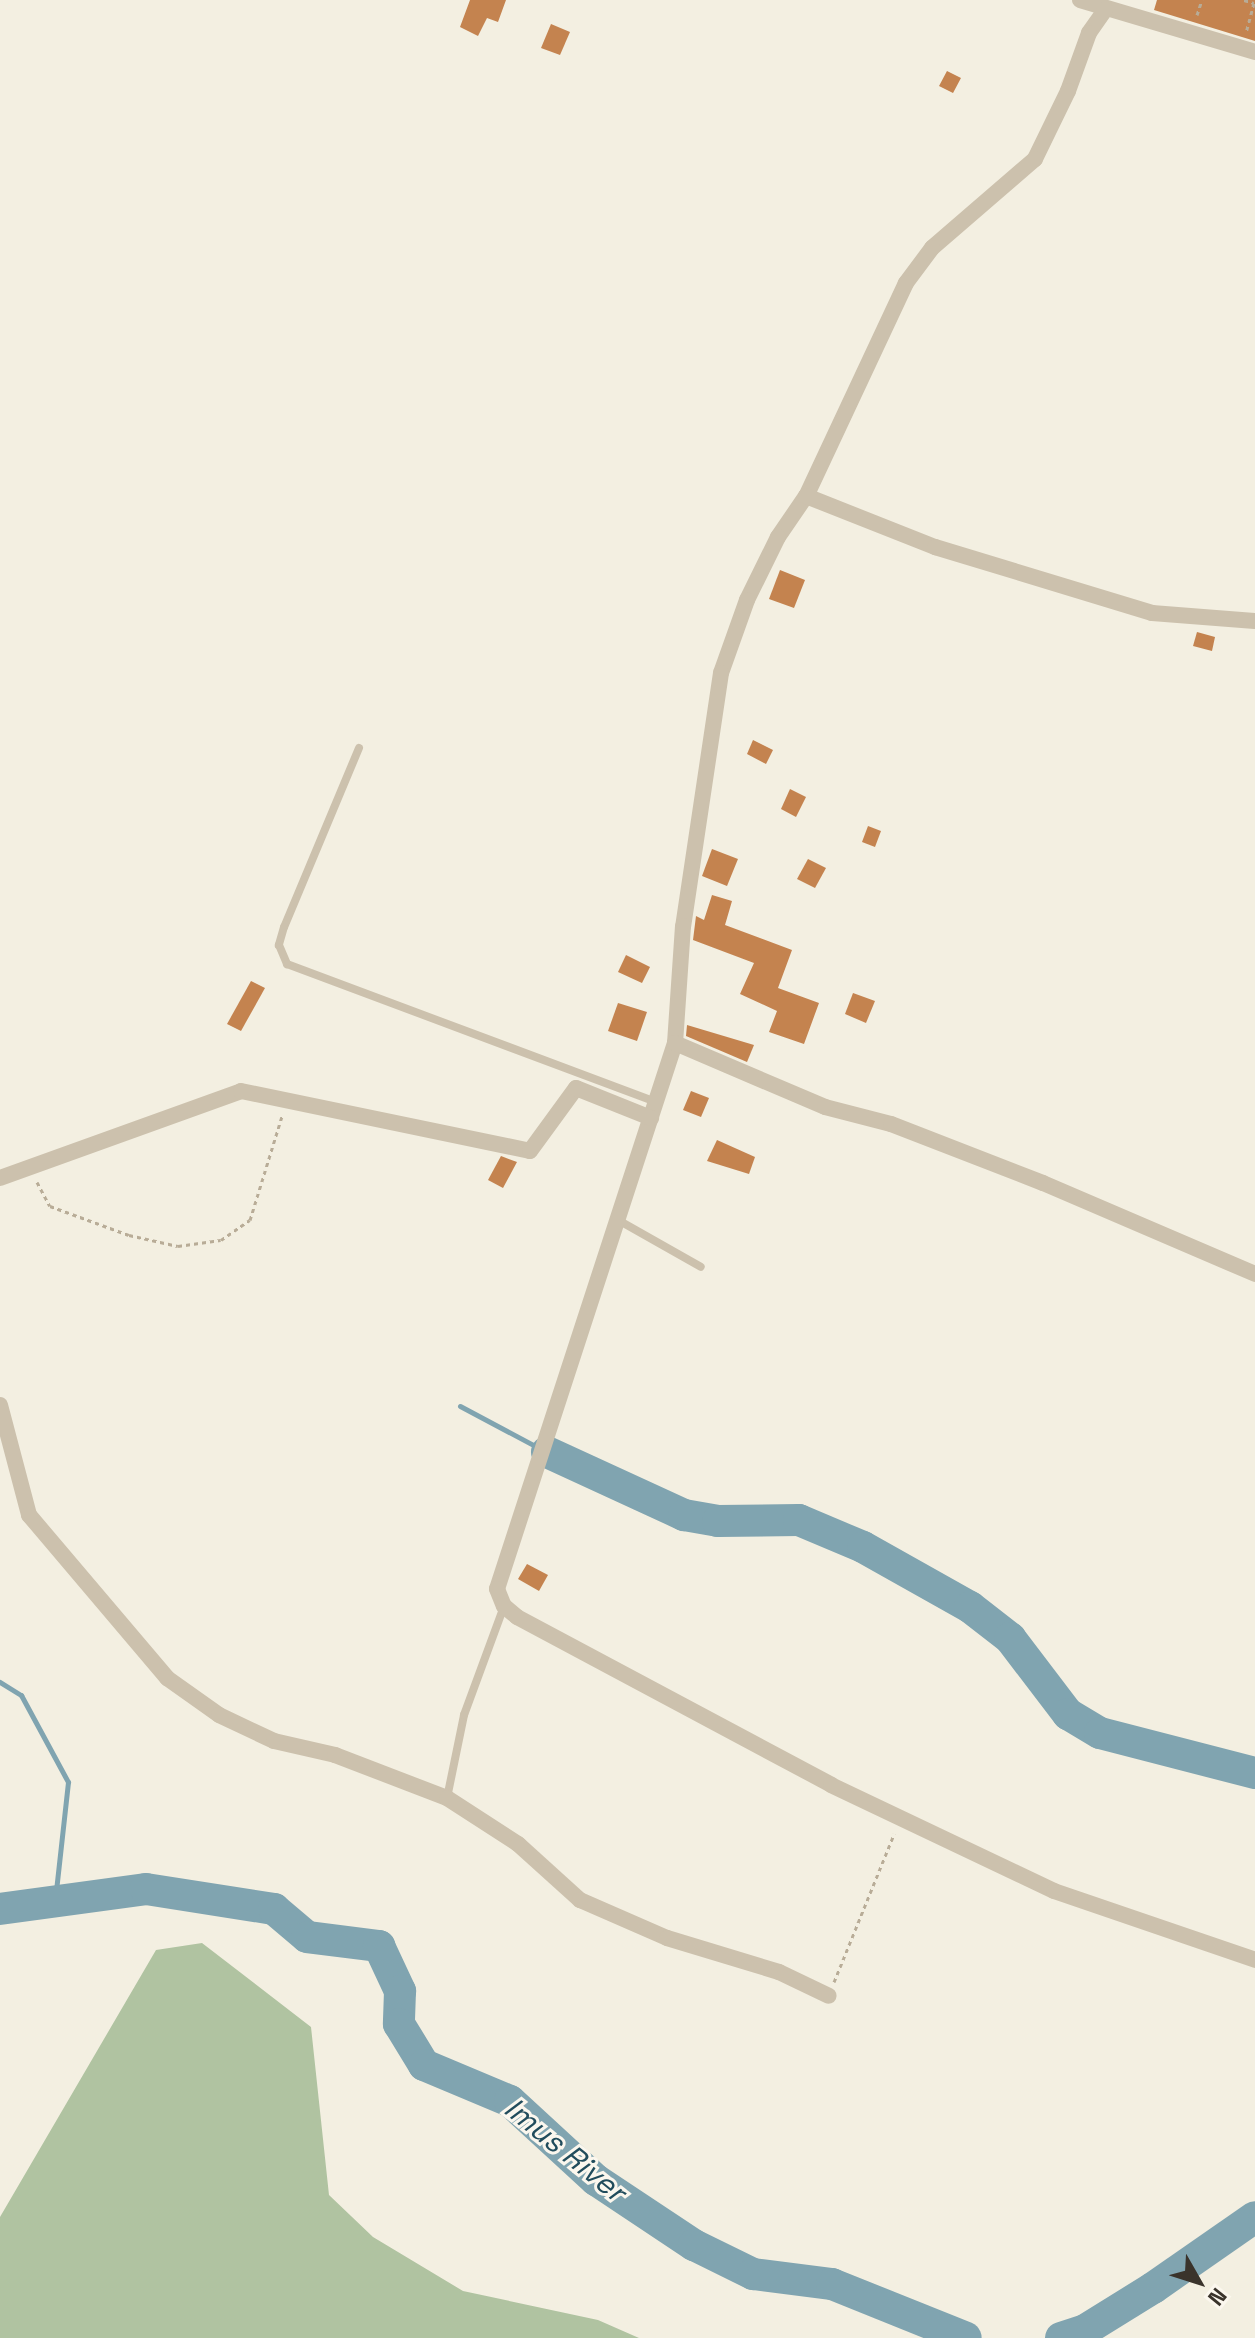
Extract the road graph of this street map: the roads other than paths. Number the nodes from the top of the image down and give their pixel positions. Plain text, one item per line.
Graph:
1 (1080, 0) edge
2 (1105, 10) junction
3 (1248, 50) edge
4 (806, 496) junction
5 (1255, 621) edge
6 (359, 748) dead end
7 (675, 1043) junction
8 (654, 1110) junction
9 (0, 1178) edge
10 (617, 1220) junction
11 (701, 1267) dead end
12 (1255, 1274) edge
13 (0, 1405) edge
14 (504, 1606) junction
15 (447, 1798) junction
16 (1255, 1960) edge
17 (829, 1996) road end

1 - 2 street
2 - 3 street
2 - 4 street
4 - 5 street
4 - 7 street
6 - 8 lane
7 - 8 street
7 - 12 street
8 - 9 street
8 - 10 street
10 - 11 lane
10 - 14 street
13 - 15 street
14 - 15 lane
14 - 16 street
15 - 17 street

